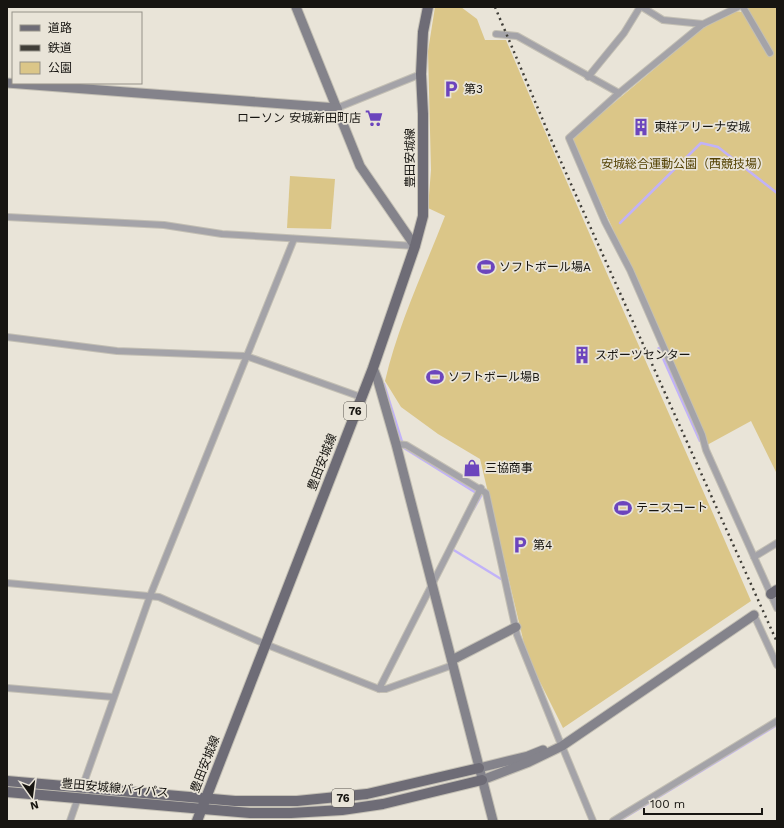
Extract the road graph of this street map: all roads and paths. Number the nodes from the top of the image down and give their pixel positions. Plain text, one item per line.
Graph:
1 (296, 7) edge
2 (428, 7) edge
3 (641, 7) edge
4 (738, 7) edge
5 (743, 7) edge
6 (703, 24) junction
7 (496, 34) dead end
8 (770, 53) dead end
9 (420, 74) junction
10 (588, 76) junction
11 (7, 84) edge
12 (619, 93) junction
13 (337, 108) junction
14 (7, 217) edge
15 (294, 239) junction
16 (415, 246) junction
17 (7, 337) edge
18 (246, 356) junction
19 (373, 368) junction
20 (361, 397) junction
21 (396, 444) junction
22 (481, 488) junction
23 (777, 543) edge
24 (754, 557) junction
25 (7, 583) edge
26 (432, 583) junction
27 (774, 592) edge
28 (150, 596) junction
29 (777, 608) edge
30 (754, 615) joint
31 (518, 629) junction
32 (265, 644) junction
33 (452, 663) junction
34 (777, 665) edge
35 (7, 688) edge
36 (379, 690) junction
37 (114, 697) junction
38 (777, 721) edge
39 (561, 744) junction
40 (479, 768) junction
41 (482, 780) junction
42 (7, 781) edge
43 (82, 788) junction
44 (7, 792) edge
45 (78, 798) junction
46 (205, 798) junction
47 (201, 809) junction
48 (70, 821) edge
49 (197, 821) edge
50 (493, 821) edge
51 (593, 821) edge
52 (613, 821) edge

1 - 13 street
2 - 9 main road, 豊田安城線 / 76
3 - 6 street
3 - 10 street
4 - 6 street
5 - 8 street
6 - 12 street
7 - 10 street
9 - 13 street
9 - 16 main road, 豊田安城線 / 76
10 - 12 street
11 - 13 street
12 - 24 street
13 - 16 street
14 - 15 street
15 - 16 street
15 - 18 street
16 - 19 main road, 豊田安城線 / 76
17 - 18 street
18 - 20 street
18 - 28 street
19 - 20 main road, 豊田安城線 / 76
19 - 21 street
20 - 32 main road, 豊田安城線 / 76
21 - 22 street
21 - 26 street
22 - 26 street
22 - 31 street
23 - 24 street
24 - 27 street
25 - 28 street
26 - 33 street
26 - 36 street
27 - 29 street
28 - 32 street
28 - 37 street
30 - 34 street
30 - 39 street
31 - 33 street
31 - 39 street
32 - 36 street
32 - 46 main road, 豊田安城線 / 76
33 - 36 street
33 - 40 street
35 - 37 street
37 - 43 street
38 - 52 street
39 - 40 street
39 - 41 street
39 - 51 street
40 - 41 street
40 - 46 main road, 豊田安城線バイパス / 76
41 - 47 main road, 豊田安城線バイパス / 76
41 - 50 street
42 - 43 main road, 豊田安城線バイパス / 76
43 - 46 main road, 豊田安城線バイパス / 76
44 - 45 main road, 豊田安城線バイパス / 76
45 - 47 main road, 豊田安城線バイパス / 76
45 - 48 street
46 - 47 main road, 豊田安城線 / 76
47 - 49 main road, 豊田安城線 / 76

